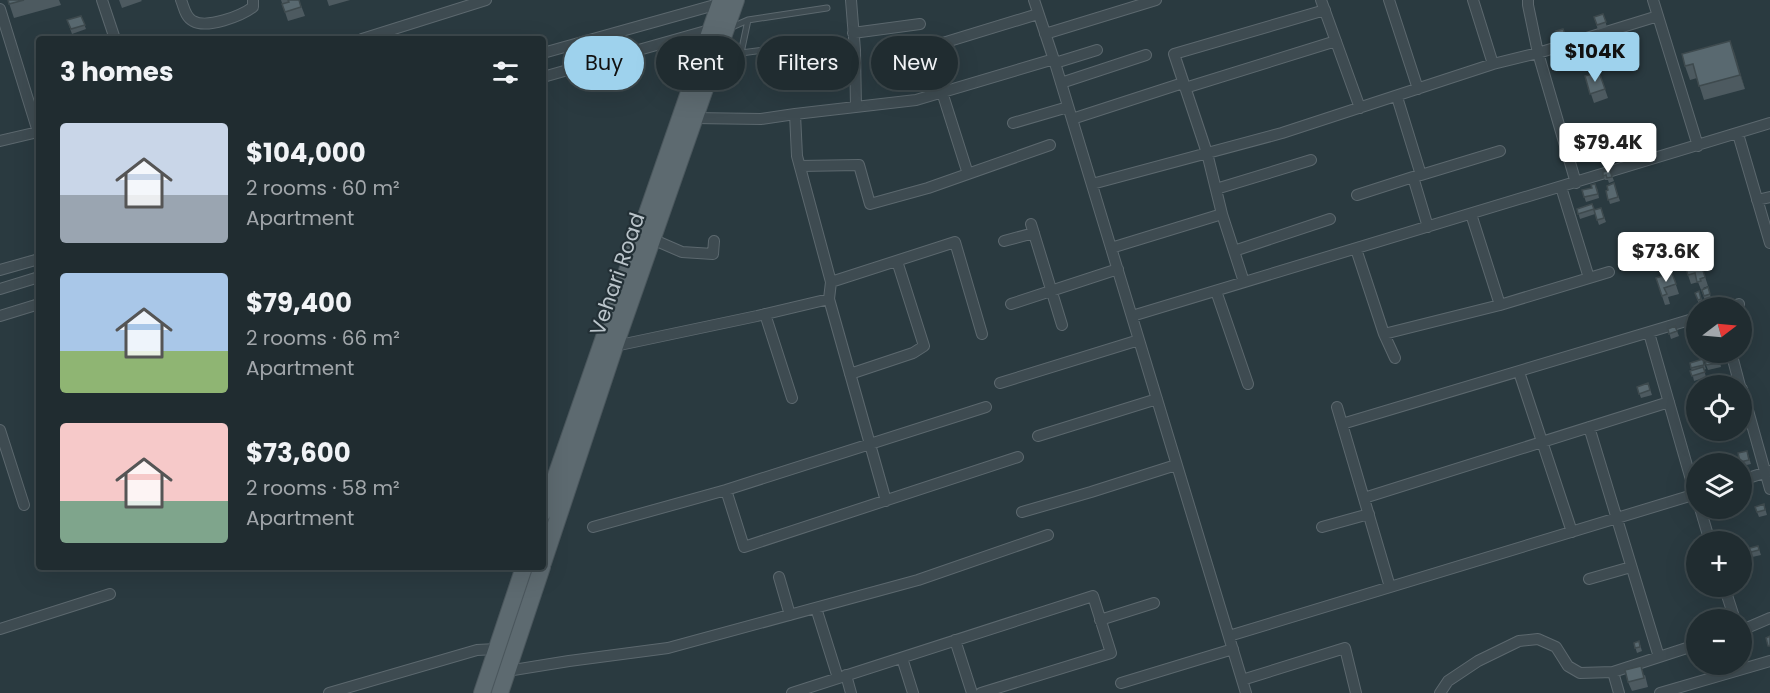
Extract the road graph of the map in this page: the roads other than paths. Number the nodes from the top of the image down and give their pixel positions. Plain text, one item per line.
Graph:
1 (102, 0) edge
2 (181, 0) edge
3 (253, 0) edge
4 (486, 0) edge
5 (851, 0) edge
6 (1034, 0) edge
7 (1156, 0) edge
8 (1389, 0) edge
9 (1473, 0) edge
10 (1528, 0) edge
11 (1653, 0) edge
12 (1323, 5) edge
13 (827, 8) dead end
14 (0, 9) edge
15 (725, 13) edge
16 (1038, 14) junction
17 (1658, 16) junction
18 (748, 20) junction
19 (920, 24) dead end
20 (854, 33) junction
21 (1045, 34) junction
22 (609, 35) joint
23 (114, 36) edge
24 (372, 36) edge
25 (605, 36) edge
26 (721, 36) edge
27 (745, 36) edge
28 (958, 38) edge
29 (1336, 41) junction
30 (644, 46) edge
31 (564, 47) edge
32 (1098, 50) dead end
33 (546, 52) edge
34 (1538, 53) junction
35 (1146, 55) dead end
36 (1054, 61) junction
37 (1493, 64) junction
38 (564, 71) edge
39 (546, 76) edge
40 (1061, 83) junction
41 (1184, 86) junction
42 (1418, 89) junction
43 (704, 90) edge
44 (942, 92) junction
45 (1397, 97) junction
46 (856, 107) junction
47 (1068, 107) junction
48 (1360, 108) junction
49 (795, 114) junction
50 (694, 117) junction
51 (1072, 119) junction
52 (1013, 123) dead end
53 (1770, 123) edge
54 (36, 127) edge
55 (36, 134) edge
56 (1738, 134) junction
57 (0, 141) edge
58 (1050, 145) dead end
59 (1698, 146) junction
60 (1500, 152) dead end
61 (1206, 153) junction
62 (1311, 160) dead end
63 (800, 166) junction
64 (968, 174) junction
65 (1417, 176) junction
66 (1576, 183) junction
67 (1092, 184) junction
68 (1561, 187) junction
69 (1216, 189) junction
70 (1357, 195) dead end
71 (1770, 196) edge
72 (1757, 200) junction
73 (1222, 214) junction
74 (1471, 214) junction
75 (1330, 219) dead end
76 (1428, 227) junction
77 (652, 239) junction
78 (1004, 241) dead end
79 (714, 242) dead end
80 (1770, 243) edge
81 (1111, 248) junction
82 (1356, 249) junction
83 (1234, 251) junction
84 (36, 260) edge
85 (897, 261) junction
86 (1118, 269) junction
87 (0, 270) edge
88 (1609, 272) dead end
89 (36, 278) edge
90 (1589, 278) junction
91 (831, 282) junction
92 (1244, 282) junction
93 (0, 289) edge
94 (1051, 291) junction
95 (1216, 291) junction
96 (830, 299) junction
97 (1011, 304) dead end
98 (1500, 304) junction
99 (36, 305) edge
100 (765, 314) junction
101 (0, 316) edge
102 (1132, 316) junction
103 (1686, 321) edge
104 (1062, 325) dead end
105 (1649, 333) junction
106 (982, 334) dead end
107 (1384, 334) junction
108 (1139, 340) junction
109 (615, 346) junction
110 (1395, 358) dead end
111 (1519, 372) junction
112 (850, 374) junction
113 (1000, 383) dead end
114 (1248, 384) dead end
115 (792, 398) dead end
116 (1156, 399) junction
117 (1669, 402) junction
118 (986, 407) dead end
119 (1337, 407) dead end
120 (1752, 422) edge
121 (1342, 424) junction
122 (1589, 427) junction
123 (0, 430) edge
124 (1038, 436) dead end
125 (1542, 442) junction
126 (869, 444) junction
127 (1018, 457) dead end
128 (1686, 461) edge
129 (5, 464) edge
130 (1176, 465) junction
131 (1768, 472) edge
132 (1752, 477) edge
133 (1770, 489) edge
134 (726, 490) junction
135 (1364, 498) junction
136 (1686, 498) edge
137 (886, 501) junction
138 (24, 505) dead end
139 (546, 505) edge
140 (1022, 512) dead end
141 (1369, 514) junction
142 (1617, 518) junction
143 (593, 527) dead end
144 (1322, 527) dead end
145 (1572, 532) junction
146 (1048, 535) dead end
147 (546, 554) edge
148 (1632, 567) junction
149 (523, 570) edge
150 (541, 570) edge
151 (779, 577) dead end
152 (1589, 579) dead end
153 (1390, 587) junction
154 (110, 594) dead end
155 (1154, 603) dead end
156 (816, 608) junction
157 (790, 615) junction
158 (1770, 618) edge
159 (1101, 620) junction
160 (1752, 626) edge
161 (0, 629) edge
162 (1229, 636) junction
163 (956, 640) junction
164 (1686, 648) edge
165 (496, 649) junction
166 (1233, 649) junction
167 (1659, 657) junction
168 (902, 658) junction
169 (1770, 661) edge
170 (507, 671) junction
171 (1613, 672) junction
172 (842, 677) junction
173 (1242, 680) junction
174 (1121, 683) dead end
175 (329, 693) edge
176 (482, 693) edge
177 (500, 693) edge
178 (792, 693) edge
179 (850, 693) edge
180 (913, 693) edge
181 (972, 693) edge
182 (981, 693) edge
183 (1246, 693) edge
184 (1356, 693) edge
185 (1440, 693) edge
186 (1619, 693) edge
187 (1660, 693) edge

1 - 23 street
2 - 3 street
4 - 24 street
5 - 20 street
6 - 16 street
7 - 21 street
8 - 42 street
9 - 37 street
10 - 34 street
11 - 17 street
12 - 29 street
12 - 41 street
13 - 18 lane
14 - 54 street
15 - 18 lane
15 - 22 street
15 - 26 main road, Vehari Road
15 - 30 street
15 - 139 main road, Vehari Road
16 - 21 street
16 - 28 street
17 - 34 street
17 - 59 street
18 - 27 lane
19 - 20 street
20 - 46 street
21 - 36 street
22 - 25 street
29 - 41 street
29 - 48 street
31 - 33 street
32 - 36 street
34 - 37 street
34 - 66 street
35 - 40 street
36 - 40 street
36 - 44 street
37 - 42 street
38 - 39 street
40 - 47 street
41 - 51 street
41 - 61 street
42 - 45 street
43 - 50 main road, Vehari Road
44 - 46 street
44 - 64 street
45 - 48 street
45 - 65 street
46 - 49 street
47 - 51 street
47 - 52 street
48 - 61 street
49 - 50 street
49 - 63 street
50 - 77 main road, Vehari Road
51 - 67 street
53 - 56 street
55 - 57 street
56 - 59 street
56 - 72 street
58 - 64 street
59 - 66 street
60 - 65 street
61 - 67 street
61 - 69 street
62 - 69 street
63 - 64 street
63 - 91 street
65 - 70 street
65 - 76 street
66 - 68 street
67 - 81 street
68 - 74 street
68 - 90 street
69 - 73 street
71 - 72 street
72 - 80 street
73 - 81 street
73 - 83 street
74 - 76 street
74 - 98 street
75 - 83 street
76 - 82 street
77 - 79 street
77 - 109 main road, Vehari Road
78 - 94 street
81 - 86 street
82 - 92 street
82 - 107 street
83 - 92 street
84 - 87 street
85 - 91 street
85 - 106 street
85 - 112 street
86 - 94 street
86 - 102 street
88 - 90 street
89 - 93 street
90 - 98 street
91 - 96 street
92 - 95 street
94 - 97 street
94 - 104 street
95 - 102 street
95 - 114 street
96 - 100 street
96 - 112 street
98 - 107 street
99 - 101 street
100 - 109 street
100 - 115 street
102 - 108 street
103 - 105 street
105 - 111 street
105 - 117 street
107 - 110 street
108 - 113 street
108 - 116 street
109 - 147 main road, Vehari Road
111 - 121 street
111 - 125 street
112 - 126 street
116 - 124 street
116 - 130 street
117 - 122 street
117 - 128 street
118 - 126 street
119 - 121 street
120 - 131 street
121 - 135 street
122 - 125 street
122 - 142 street
123 - 129 street
125 - 135 street
125 - 145 street
126 - 134 street
126 - 137 street
127 - 137 street
129 - 138 street
130 - 140 street
130 - 162 street
131 - 132 street
131 - 133 street
134 - 137 street
134 - 143 street
135 - 141 street
136 - 142 street
141 - 144 street
141 - 153 street
142 - 145 street
142 - 148 street
145 - 153 street
146 - 156 street
148 - 152 street
148 - 167 street
149 - 165 main road
150 - 170 main road
151 - 157 street
153 - 162 street
154 - 161 street
155 - 159 street
156 - 157 street
156 - 172 street
157 - 170 street
158 - 160 street
159 - 163 street
159 - 182 street
162 - 166 street
163 - 168 street
163 - 181 street
164 - 167 street
165 - 175 street
165 - 176 main road
166 - 173 street
166 - 174 street
167 - 171 street
168 - 172 street
168 - 180 street
169 - 187 street
170 - 177 main road
171 - 185 street
171 - 186 street
172 - 178 street
172 - 179 street
173 - 183 street
173 - 184 street

